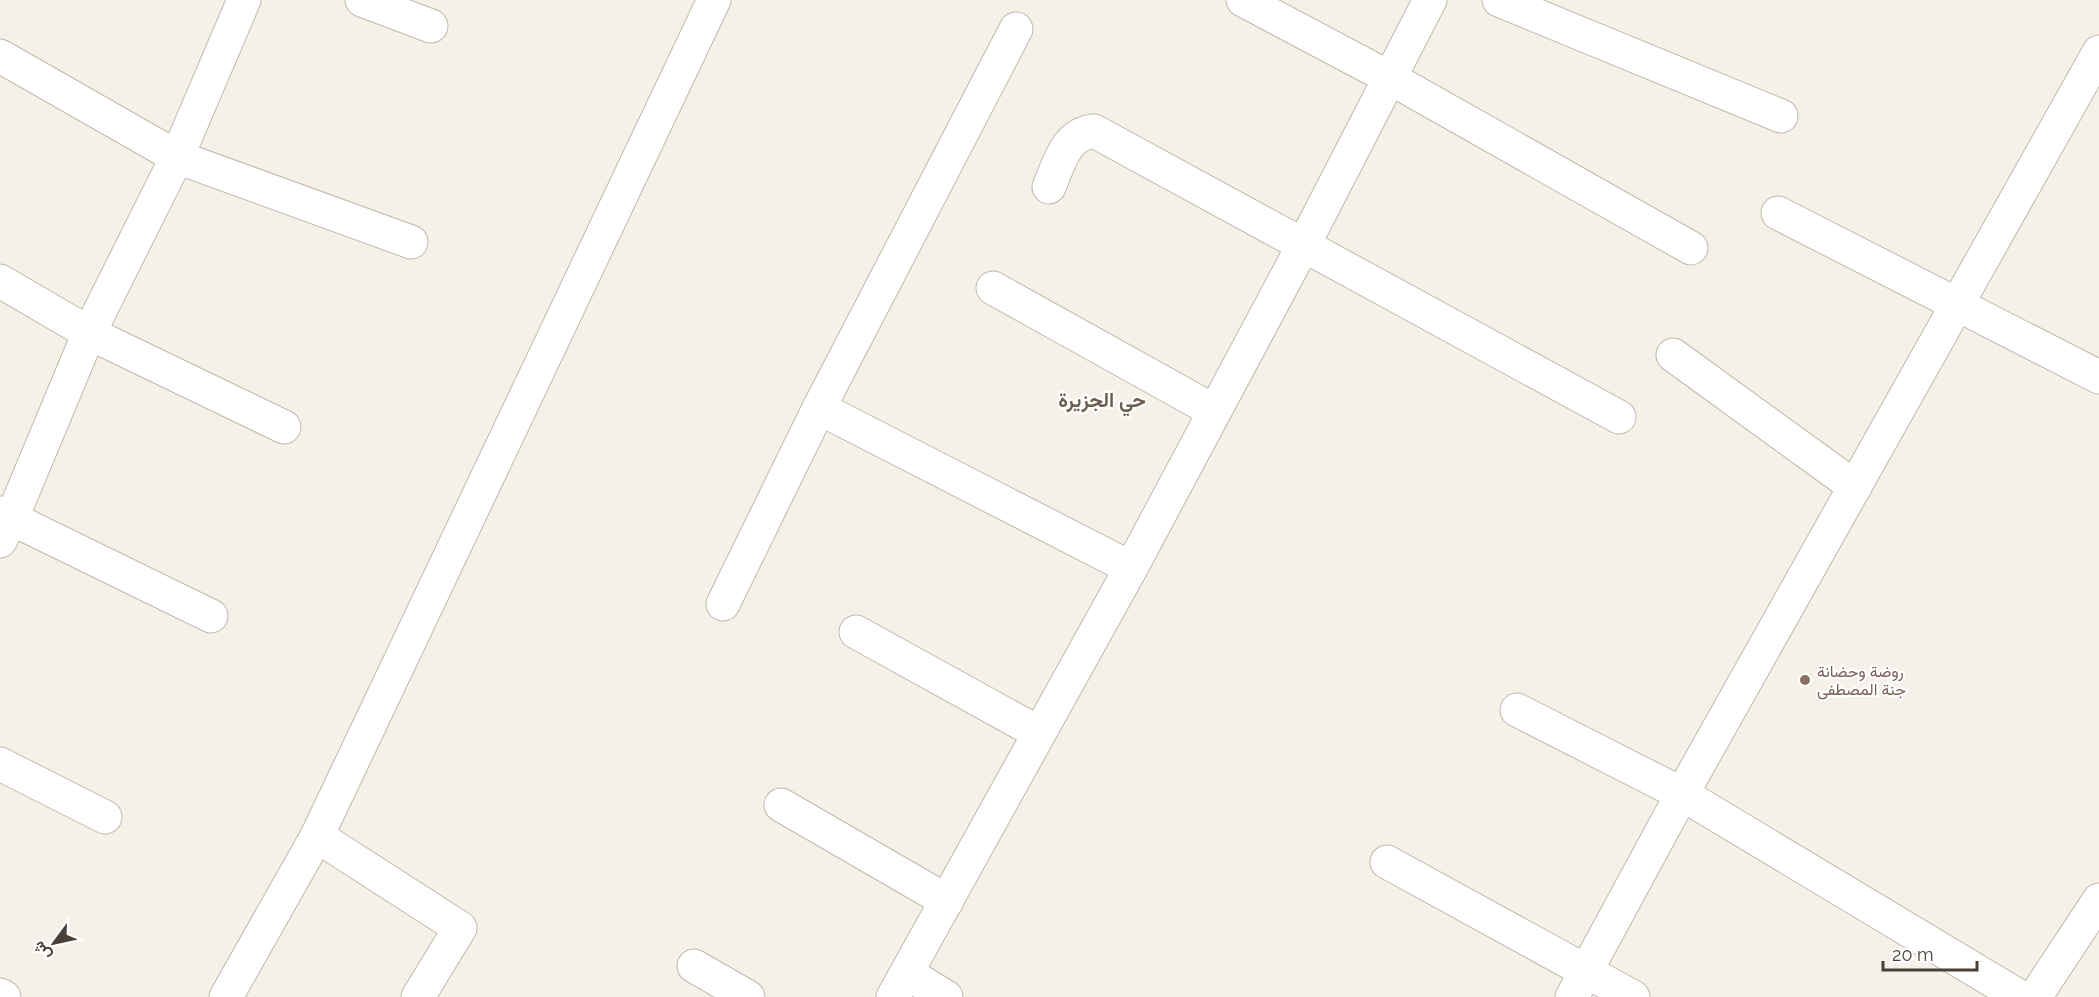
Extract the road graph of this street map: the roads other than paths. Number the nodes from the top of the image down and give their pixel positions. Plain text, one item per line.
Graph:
1 (244, 0) edge
2 (362, 0) edge
3 (714, 0) edge
4 (1243, 0) edge
5 (1430, 0) edge
6 (1499, 0) edge
7 (431, 26) dead end
8 (1016, 29) dead end
9 (2099, 52) edge
10 (0, 56) edge
11 (1390, 78) junction
12 (1781, 116) dead end
13 (177, 157) junction
14 (1048, 187) dead end
15 (1778, 213) dead end
16 (411, 242) dead end
17 (1303, 246) junction
18 (1691, 248) dead end
19 (0, 280) edge
20 (993, 288) dead end
21 (1958, 303) junction
22 (89, 333) junction
23 (1673, 355) dead end
24 (2099, 377) edge
25 (819, 408) junction
26 (1214, 411) junction
27 (1619, 417) dead end
28 (284, 427) dead end
29 (1855, 487) junction
30 (4, 524) edge
31 (1131, 568) junction
32 (723, 604) dead end
33 (211, 616) dead end
34 (856, 632) dead end
35 (1517, 710) dead end
36 (1039, 733) junction
37 (0, 764) edge
38 (1682, 794) junction
39 (782, 804) dead end
40 (105, 817) dead end
41 (317, 836) junction
42 (1387, 862) dead end
43 (2099, 900) edge
44 (947, 901) junction
45 (693, 966) dead end
46 (1580, 984) edge
47 (900, 985) edge
48 (0, 994) edge
49 (4, 997) edge
50 (226, 997) edge
51 (418, 997) edge
52 (748, 997) edge
53 (946, 997) edge
54 (1633, 997) edge
55 (2020, 997) edge
56 (2035, 997) edge

1 - 13 street
2 - 7 street
3 - 41 street
4 - 11 street
5 - 11 street
6 - 12 street
8 - 25 street
9 - 21 street
10 - 13 street
11 - 17 street
11 - 18 street
13 - 16 street
13 - 22 street
14 - 17 street
15 - 21 street
17 - 26 street
17 - 27 street
19 - 22 street
20 - 26 street
21 - 24 street
21 - 29 street
22 - 28 street
22 - 30 street
23 - 29 street
25 - 31 street
25 - 32 street
26 - 31 street
29 - 38 street
30 - 33 street
31 - 36 street
34 - 36 street
35 - 38 street
36 - 44 street
37 - 40 street
38 - 46 street
38 - 55 street
39 - 44 street
41 - 50 street
41 - 51 street
42 - 46 street
43 - 56 street
44 - 47 street
45 - 52 street
46 - 54 street
47 - 53 street
48 - 49 street

